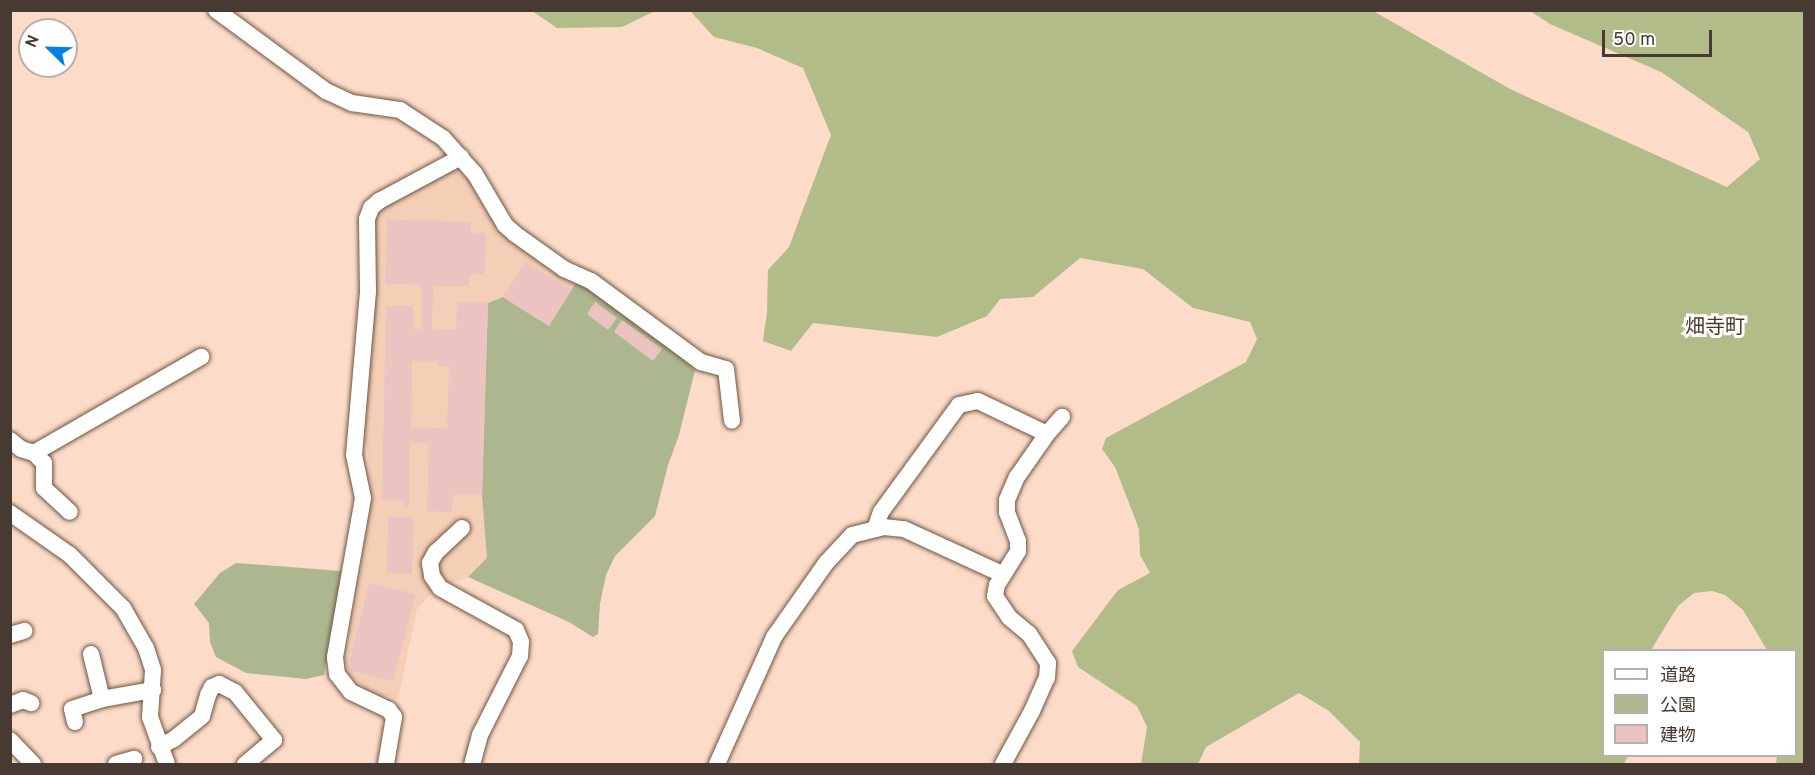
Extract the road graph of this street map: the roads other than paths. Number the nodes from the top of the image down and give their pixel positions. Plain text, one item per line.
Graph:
1 (216, 10) edge
2 (462, 157) junction
3 (201, 357) dead end
4 (1062, 417) dead end
5 (732, 420) dead end
6 (1047, 434) junction
7 (10, 440) edge
8 (34, 453) junction
9 (70, 512) dead end
10 (10, 513) edge
11 (462, 528) dead end
12 (875, 529) junction
13 (1002, 574) junction
14 (91, 654) dead end
15 (153, 690) junction
16 (102, 699) junction
17 (31, 703) dead end
18 (10, 705) edge
19 (75, 722) dead end
20 (10, 740) edge
21 (159, 747) junction
22 (134, 759) dead end
23 (28, 763) edge
24 (116, 765) edge
25 (167, 765) edge
26 (245, 765) edge
27 (386, 765) edge
28 (472, 765) edge
29 (717, 765) edge
30 (1003, 765) edge

1 - 2 street
2 - 5 street
2 - 27 street
3 - 8 street
4 - 6 street
6 - 12 street
6 - 13 street
7 - 8 street
8 - 9 street
10 - 15 street
11 - 28 street
12 - 13 street
12 - 29 street
13 - 30 street
14 - 16 street
15 - 16 street
15 - 21 street
16 - 19 street
17 - 18 street
20 - 23 street
21 - 25 street
21 - 26 street
22 - 24 street

